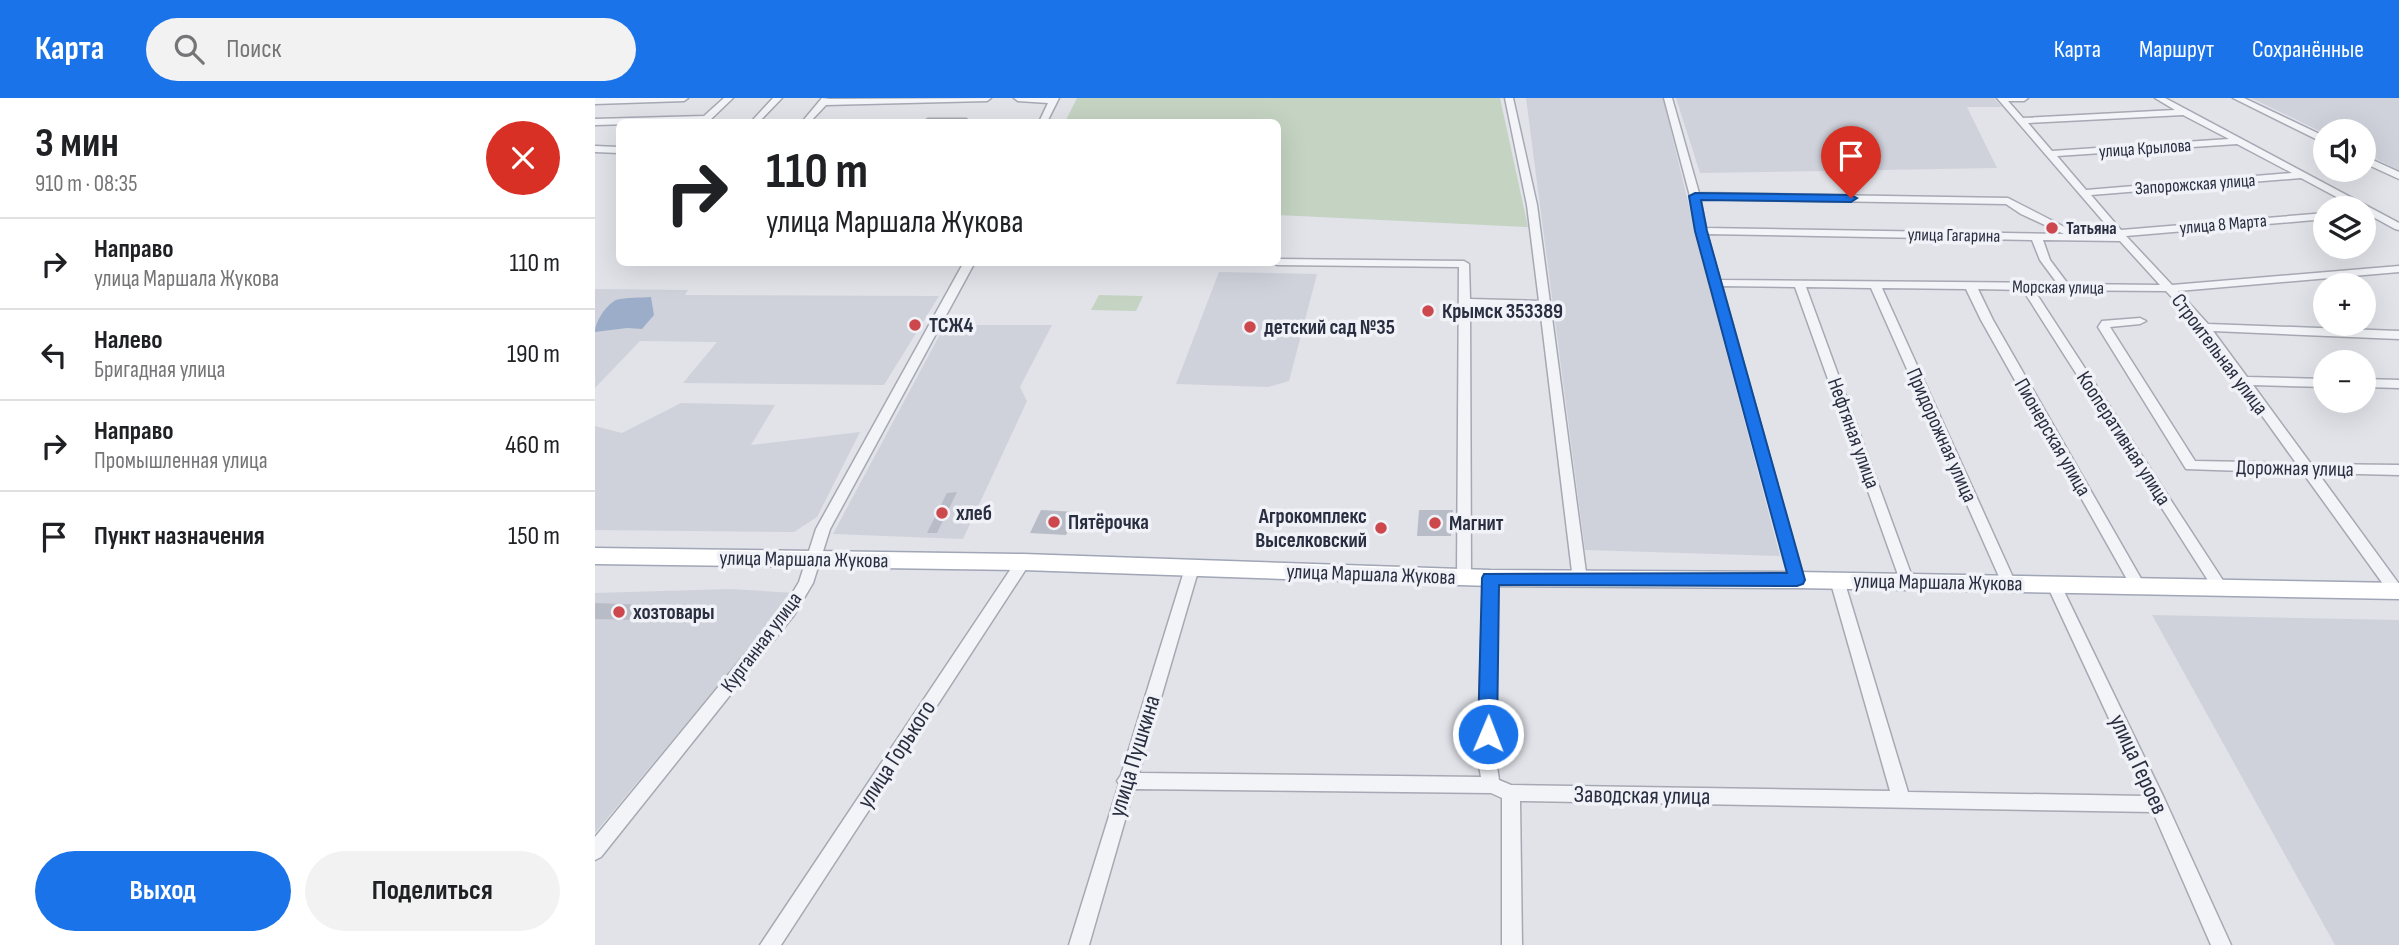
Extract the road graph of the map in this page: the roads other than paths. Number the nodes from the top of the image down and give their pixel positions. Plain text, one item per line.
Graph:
1 (684, 98) edge
2 (729, 98) edge
3 (778, 98) edge
4 (981, 98) edge
5 (988, 98) edge
6 (1018, 98) edge
7 (1509, 98) edge
8 (1668, 98) edge
9 (2024, 98) edge
10 (2159, 98) edge
11 (2237, 98) edge
12 (1054, 99) edge
13 (2002, 99) edge
14 (825, 100) edge
15 (595, 101) edge
16 (2183, 112) junction
17 (707, 119) edge
18 (758, 119) edge
19 (809, 119) edge
20 (968, 119) edge
21 (1044, 119) edge
22 (2021, 121) junction
23 (595, 122) edge
24 (616, 122) edge
25 (2313, 135) edge
26 (2239, 141) junction
27 (595, 149) edge
28 (616, 150) edge
29 (2052, 155) junction
30 (2376, 165) edge
31 (2305, 175) junction
32 (2399, 176) edge
33 (2085, 192) junction
34 (1695, 196) junction
35 (2341, 196) edge
36 (2376, 216) edge
37 (2313, 217) edge
38 (2399, 227) edge
39 (1701, 231) junction
40 (2036, 236) junction
41 (2121, 236) junction
42 (2079, 237) junction
43 (1281, 262) edge
44 (968, 266) edge
45 (2397, 271) edge
46 (1716, 283) junction
47 (1800, 285) junction
48 (1875, 285) junction
49 (2027, 286) junction
50 (1971, 287) junction
51 (2066, 288) junction
52 (2171, 288) junction
53 (1464, 302) junction
54 (1545, 305) junction
55 (2140, 321) dead end
56 (2204, 327) junction
57 (2399, 335) edge
58 (2241, 382) junction
59 (2313, 383) edge
60 (2376, 383) edge
61 (2399, 384) edge
62 (2305, 468) junction
63 (2399, 470) edge
64 (595, 556) edge
65 (812, 559) junction
66 (1023, 562) junction
67 (1192, 568) junction
68 (1464, 577) junction
69 (1490, 578) junction
70 (1580, 580) junction
71 (1797, 580) junction
72 (1837, 580) junction
73 (1907, 582) junction
74 (2010, 584) junction
75 (2054, 585) junction
76 (2138, 586) junction
77 (2221, 589) junction
78 (2397, 591) edge
79 (1126, 781) junction
80 (1491, 785) junction
81 (1511, 793) junction
82 (1901, 798) junction
83 (2158, 804) junction
84 (595, 851) edge
85 (770, 945) edge
86 (1079, 945) edge
87 (1512, 945) edge
88 (2221, 945) edge

1 - 15 street
2 - 17 street
3 - 18 street
4 - 5 street
4 - 14 street
4 - 20 street
6 - 12 street
7 - 54 street
8 - 34 street
9 - 13 street
10 - 16 street
11 - 25 street
12 - 21 street
13 - 22 street, Строительная улица
14 - 19 street
16 - 22 street
16 - 26 street
22 - 29 street, Строительная улица
23 - 24 street
26 - 29 street, улица Крылова
26 - 31 street
27 - 28 street
29 - 33 street, Строительная улица
30 - 32 street
31 - 33 street, Запорожская улица
31 - 35 street
33 - 41 street, Строительная улица
34 - 39 street
34 - 42 street
36 - 38 street
37 - 41 street, улица 8 Марта
39 - 40 street, улица Гагарина
39 - 46 street
40 - 42 street, улица Гагарина
40 - 51 street
41 - 42 street, улица Гагарина
41 - 52 street, Строительная улица
43 - 53 street
44 - 65 street, Курганная улица
45 - 52 street, Морская улица
46 - 47 street, Морская улица
46 - 71 street
47 - 48 street, Морская улица
47 - 73 street, Нефтяная улица
48 - 50 street, Морская улица
48 - 74 street, Придорожная улица
49 - 50 street, Морская улица
49 - 51 street, Морская улица
49 - 77 street, Кооперативная улица
50 - 76 street, Пионерская улица
51 - 52 street, Морская улица
52 - 56 street, Строительная улица
53 - 54 street
53 - 68 street
54 - 70 street
55 - 62 street, Дорожная улица
56 - 57 street
56 - 58 street, Строительная улица
58 - 59 street
58 - 62 street, Строительная улица
60 - 61 street
62 - 63 street, Дорожная улица
62 - 78 street, Строительная улица
64 - 65 main road, улица Маршала Жукова
65 - 66 main road, улица Маршала Жукова
65 - 84 street, Курганная улица
66 - 67 main road, улица Маршала Жукова
66 - 85 street, улица Горького
67 - 68 main road, улица Маршала Жукова
67 - 79 street, улица Пушкина
68 - 69 main road, улица Маршала Жукова
69 - 70 main road, улица Маршала Жукова
69 - 80 street
70 - 71 main road, улица Маршала Жукова
71 - 72 main road, улица Маршала Жукова
72 - 73 main road, улица Маршала Жукова
72 - 82 street
73 - 74 main road, улица Маршала Жукова
74 - 75 main road, улица Маршала Жукова
75 - 76 main road, улица Маршала Жукова
75 - 83 street, улица Героев
76 - 77 main road, улица Маршала Жукова
77 - 78 main road, улица Маршала Жукова
79 - 80 street, Заводская улица
79 - 86 street, улица Пушкина
80 - 81 street, Заводская улица
81 - 82 street, Заводская улица
81 - 87 street
82 - 83 street, Заводская улица
83 - 88 street, улица Героев

